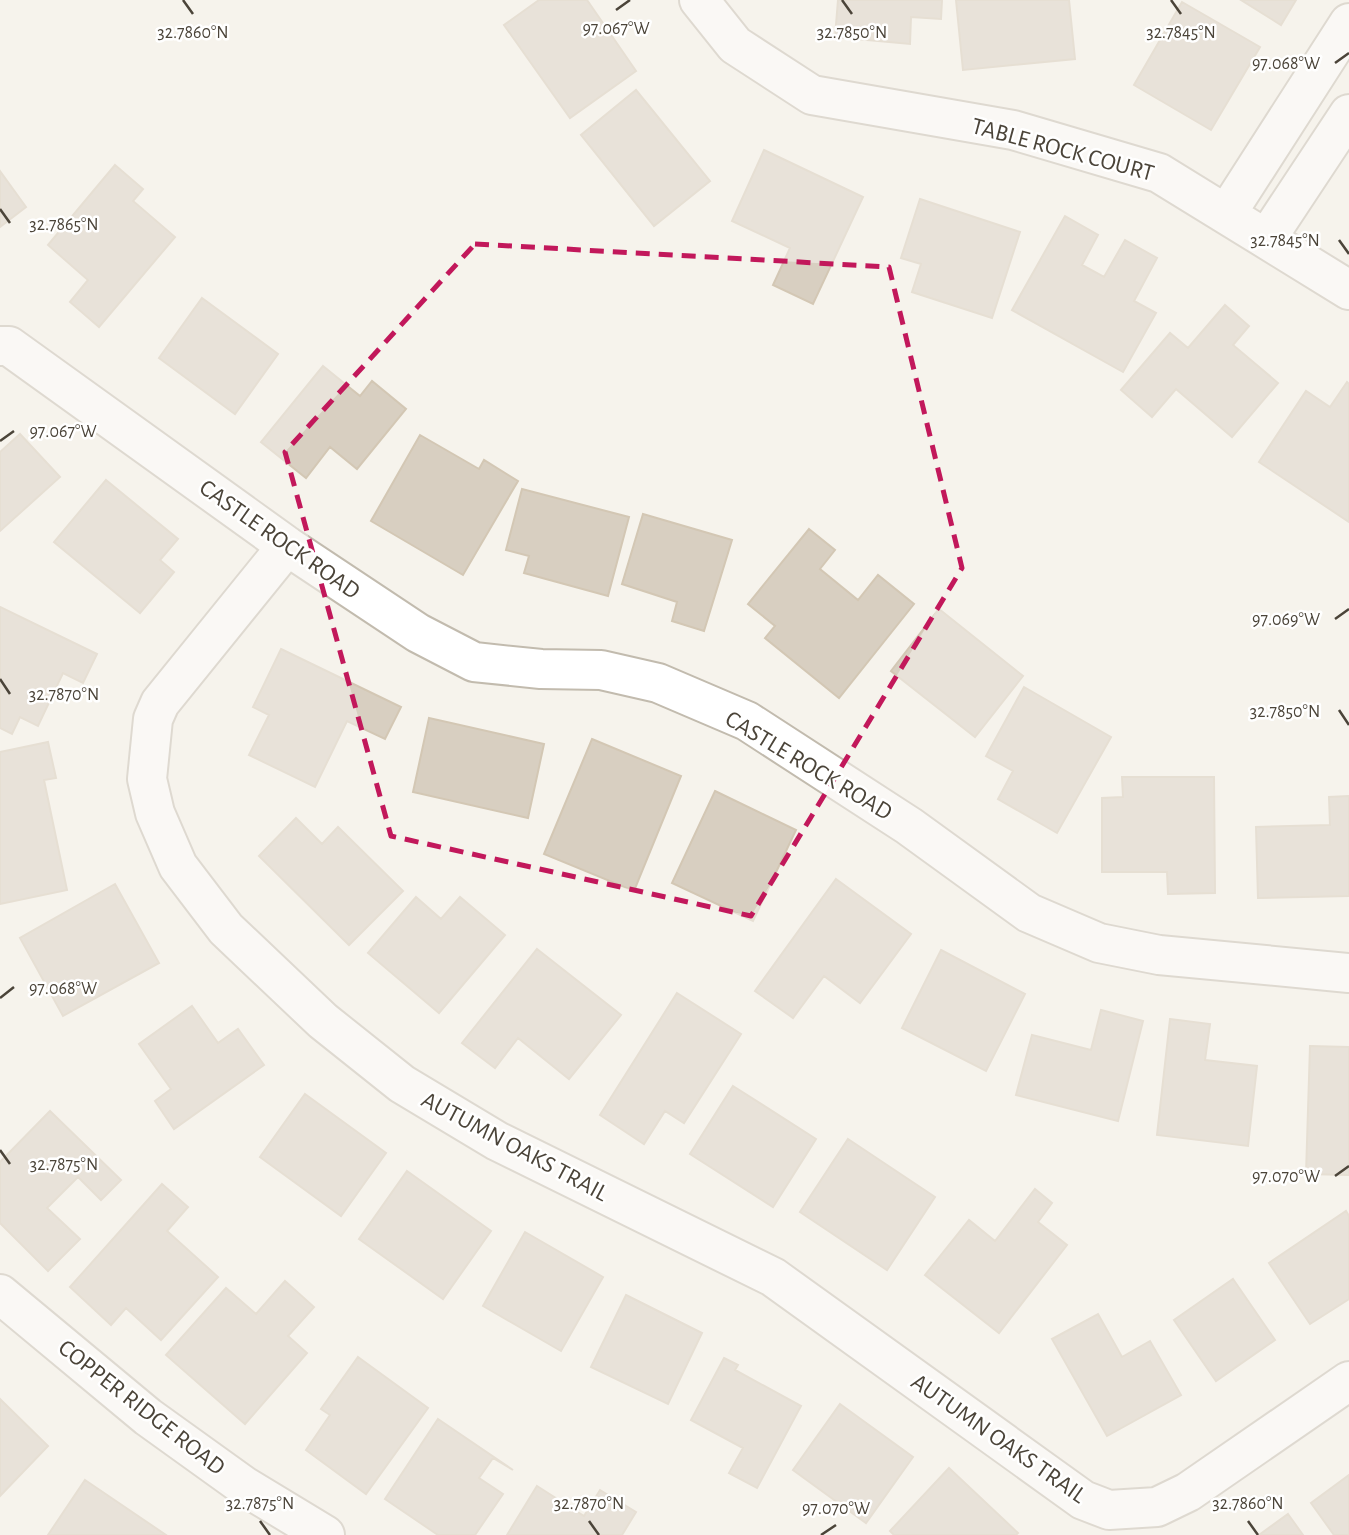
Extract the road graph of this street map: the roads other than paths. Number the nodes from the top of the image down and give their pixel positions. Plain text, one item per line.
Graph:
1 (699, 0) edge
2 (1344, 41) edge
3 (1349, 114) edge
4 (1227, 212) junction
5 (1267, 238) junction
6 (1349, 290) edge
7 (0, 346) edge
8 (287, 546) junction
9 (1349, 973) edge
10 (0, 1294) edge
11 (1349, 1381) edge
12 (326, 1535) edge

1 - 4 street, TABLE ROCK COURT
2 - 4 street
3 - 5 street
4 - 5 street, TABLE ROCK COURT
5 - 6 street, TABLE ROCK COURT
7 - 8 street, CASTLE ROCK ROAD
8 - 9 street, CASTLE ROCK ROAD
8 - 11 street, AUTUMN OAKS TRAIL
10 - 12 street, COPPER RIDGE ROAD

